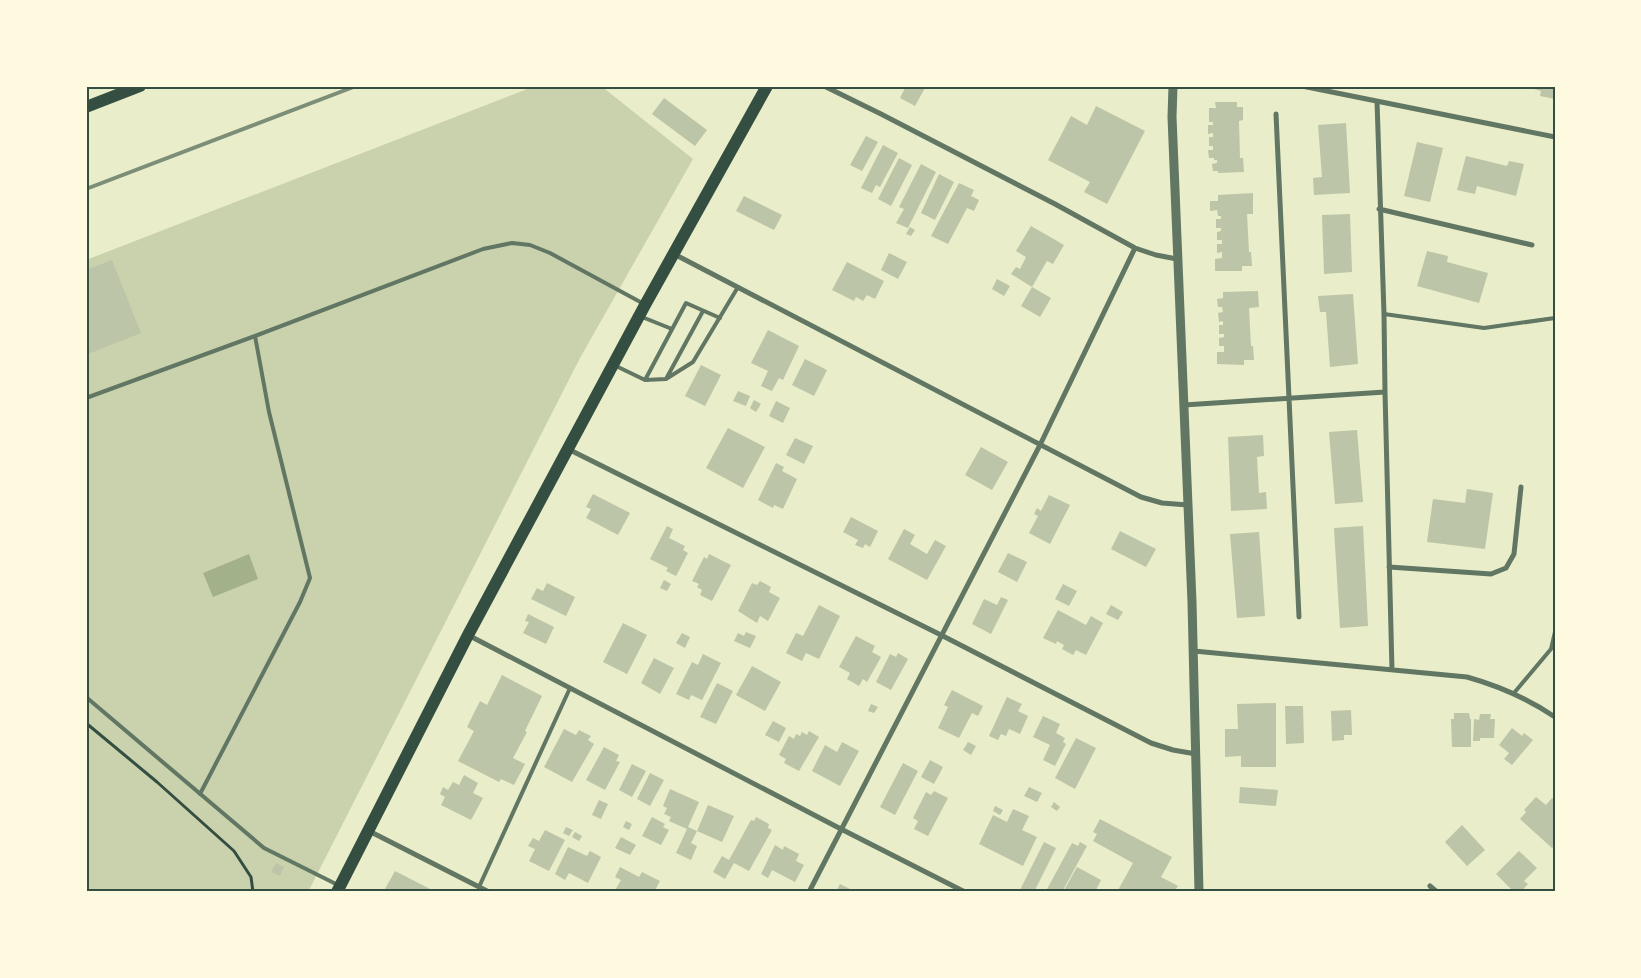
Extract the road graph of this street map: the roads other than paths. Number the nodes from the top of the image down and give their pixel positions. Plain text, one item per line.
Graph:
1 (140, 86) edge
2 (767, 86) edge
3 (824, 86) edge
4 (1173, 86) edge
5 (1302, 86) edge
6 (1377, 101) junction
7 (86, 107) edge
8 (1276, 114) dead end
9 (1555, 137) edge
10 (1380, 209) junction
11 (1532, 245) dead end
12 (1135, 248) junction
13 (674, 254) junction
14 (1177, 259) junction
15 (738, 287) junction
16 (642, 310) junction
17 (703, 311) junction
18 (1384, 314) junction
19 (720, 318) junction
20 (1555, 318) edge
21 (672, 329) junction
22 (255, 336) junction
23 (613, 365) junction
24 (645, 380) junction
25 (666, 380) junction
26 (1384, 392) junction
27 (86, 398) edge
28 (1289, 398) junction
29 (1184, 406) junction
30 (1040, 445) junction
31 (568, 449) junction
32 (1521, 487) dead end
33 (1188, 505) junction
34 (1390, 567) junction
35 (1299, 617) dead end
36 (1555, 632) edge
37 (468, 635) junction
38 (941, 635) junction
39 (1194, 651) junction
40 (1392, 670) junction
41 (570, 688) junction
42 (1514, 693) junction
43 (86, 697) edge
44 (1555, 717) edge
45 (1196, 754) junction
46 (200, 794) junction
47 (841, 829) junction
48 (368, 831) junction
49 (1430, 886) dead end
50 (479, 887) junction
51 (339, 889) edge
52 (489, 892) edge
53 (809, 892) edge
54 (965, 892) edge
55 (1199, 892) edge
56 (1437, 892) edge

1 - 7 main road
2 - 13 main road
3 - 12 street
4 - 14 street
5 - 6 street
6 - 9 street
6 - 10 street
8 - 28 street
10 - 11 street
10 - 18 street
12 - 14 street
12 - 30 street
13 - 15 street
13 - 16 main road
14 - 29 street
15 - 19 lane
15 - 30 street
16 - 21 lane
16 - 22 lane
16 - 23 main road
17 - 19 lane
17 - 21 lane
17 - 25 lane
18 - 20 lane
18 - 26 street
19 - 25 lane
21 - 24 lane
22 - 27 lane
22 - 46 lane
23 - 24 lane
23 - 31 main road
24 - 25 lane
26 - 28 street
26 - 34 street
28 - 29 street
28 - 35 street
29 - 33 street
30 - 33 street
30 - 38 street
31 - 37 main road
31 - 38 street
32 - 34 street
33 - 39 street
34 - 40 street
36 - 42 lane
37 - 41 street
37 - 48 main road
38 - 45 street
38 - 47 street
39 - 40 street
39 - 45 street
40 - 42 street
41 - 47 street
41 - 50 lane
42 - 44 street
43 - 46 lane
45 - 55 street
46 - 51 lane
47 - 53 street
47 - 54 street
48 - 50 street
48 - 51 main road
49 - 56 street
50 - 52 street

